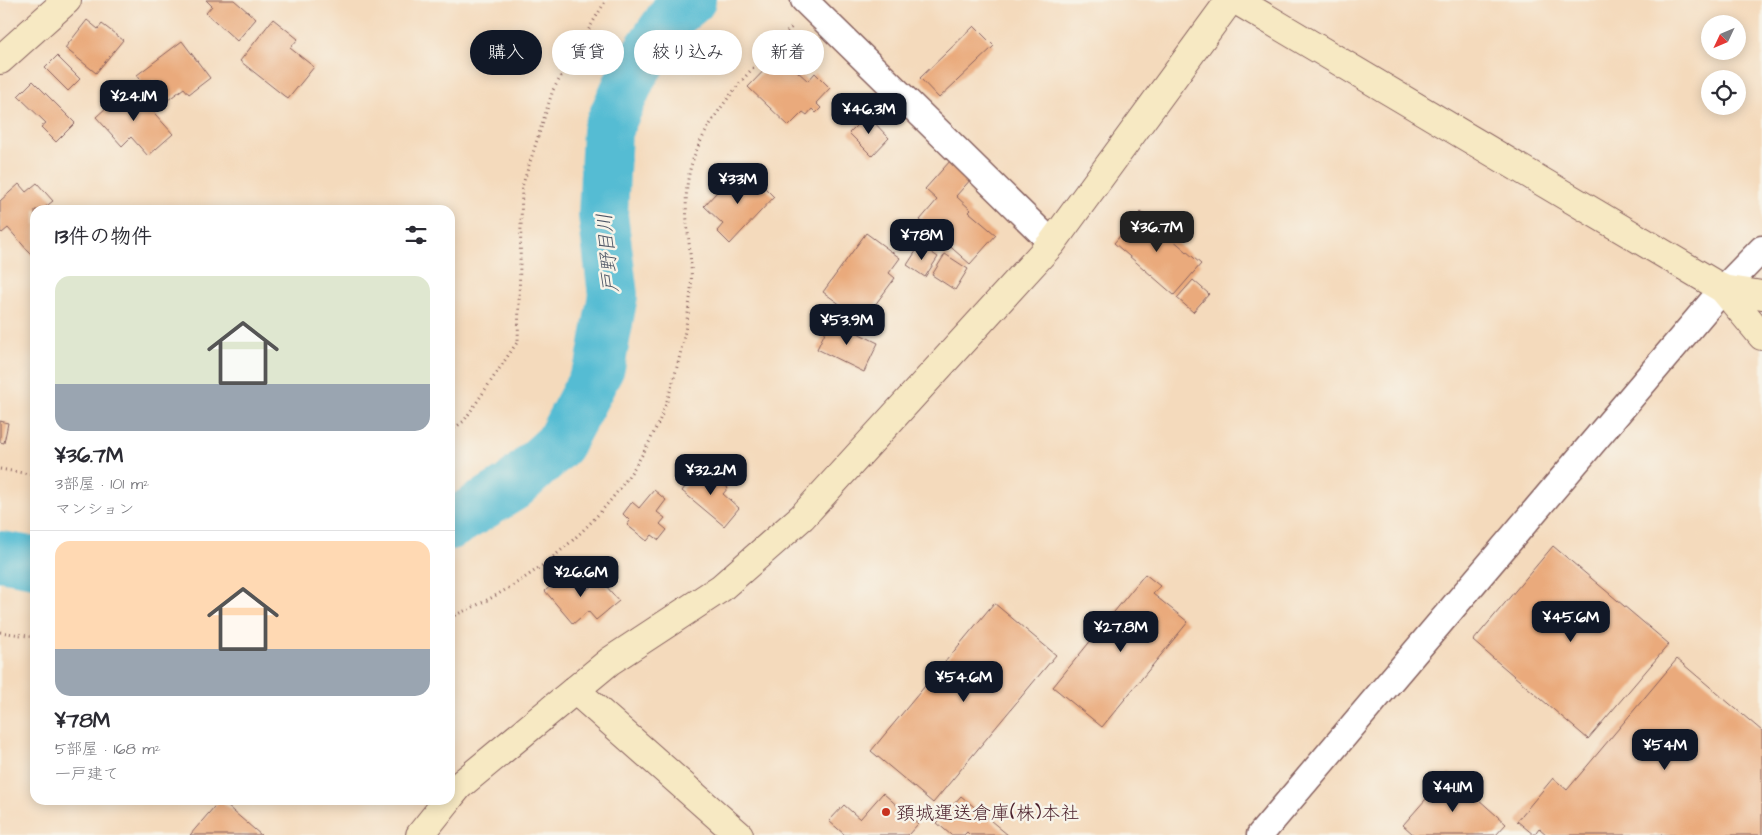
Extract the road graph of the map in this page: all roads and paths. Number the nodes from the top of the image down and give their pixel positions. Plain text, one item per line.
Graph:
1 (67, 0) edge
2 (606, 0) edge
3 (1230, 0) edge
4 (1236, 0) edge
5 (812, 3) edge
6 (0, 60) edge
7 (1052, 243) junction
8 (1762, 249) edge
9 (1723, 289) junction
10 (1762, 295) edge
11 (1762, 336) edge
12 (455, 427) edge
13 (0, 469) edge
14 (30, 474) edge
15 (455, 615) edge
16 (0, 632) edge
17 (30, 636) edge
18 (575, 690) junction
19 (455, 791) edge
20 (444, 805) edge
21 (420, 835) edge
22 (739, 835) edge
23 (1260, 835) edge

1 - 6 street
2 - 12 path
3 - 7 street
4 - 9 street
5 - 7 street
5 - 15 path
7 - 18 street
8 - 9 street
9 - 10 street
9 - 11 street
9 - 23 street
13 - 14 path
16 - 17 path
18 - 19 street
18 - 22 street
20 - 21 street

